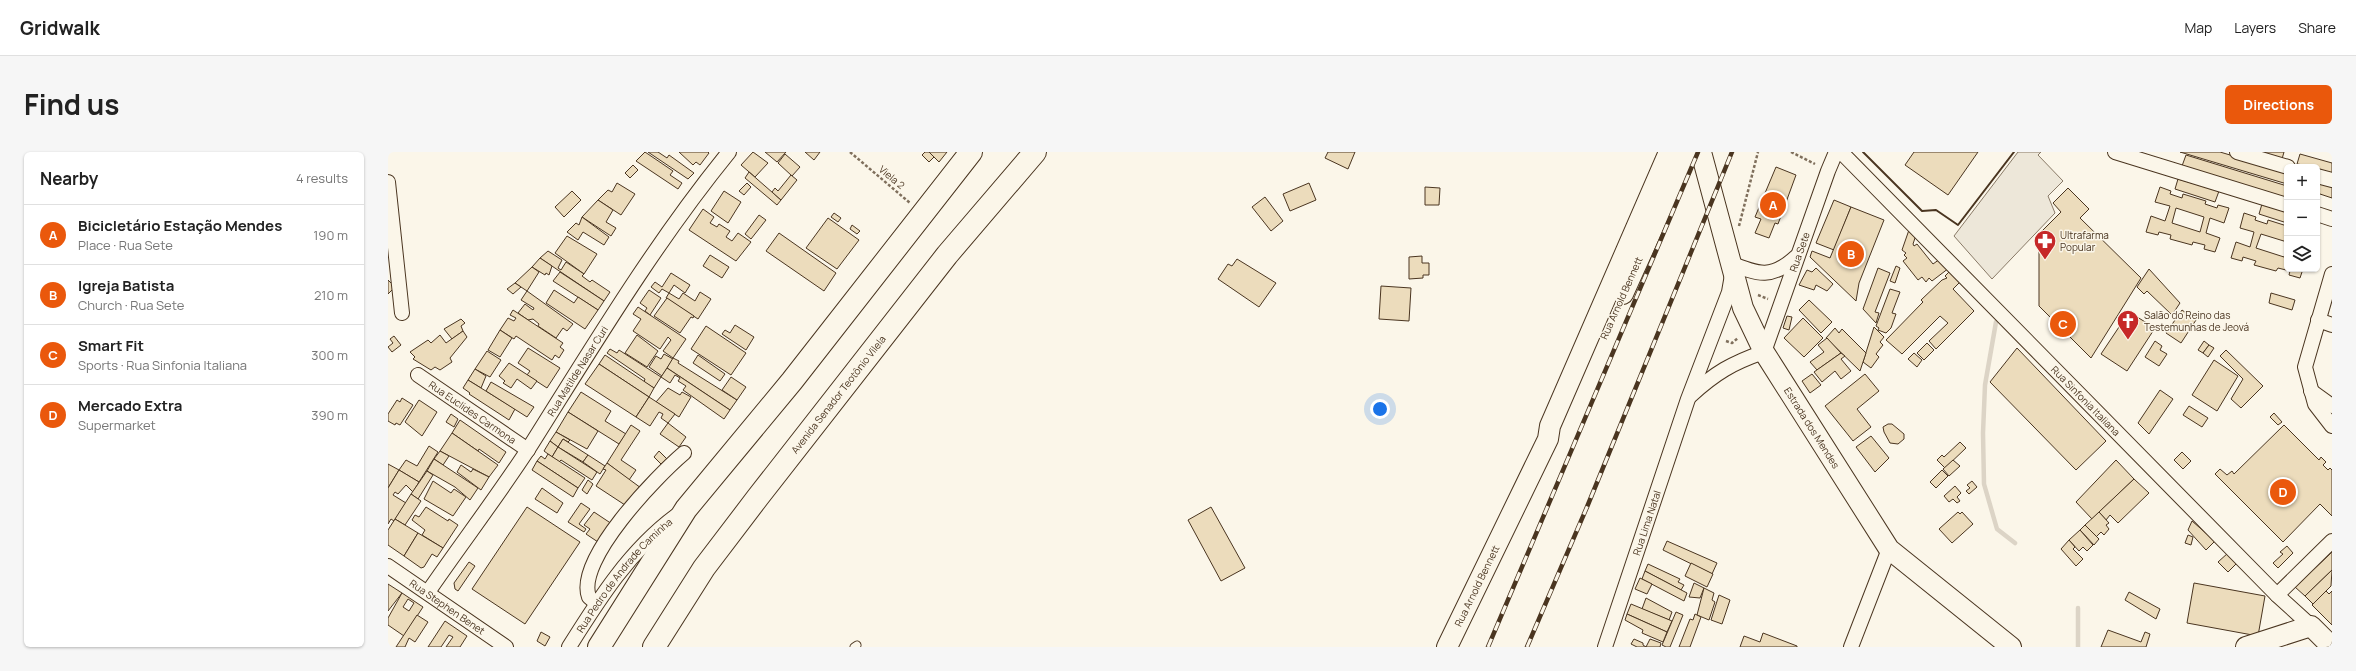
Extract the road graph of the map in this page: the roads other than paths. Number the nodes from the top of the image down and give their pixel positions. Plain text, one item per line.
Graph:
1 (729, 152) edge
2 (971, 152) edge
3 (1035, 152) edge
4 (1669, 152) edge
5 (1690, 152) edge
6 (1700, 152) edge
7 (1836, 152) edge
8 (1841, 152) edge
9 (2115, 152) edge
10 (2237, 152) edge
11 (2284, 166) edge
12 (2320, 177) edge
13 (2332, 180) edge
14 (388, 182) edge
15 (2284, 204) edge
16 (2320, 215) edge
17 (2332, 219) edge
18 (1797, 257) junction
19 (1731, 268) junction
20 (2332, 274) edge
21 (402, 314) dead end
22 (2318, 320) junction
23 (2332, 324) edge
24 (1764, 352) junction
25 (418, 375) dead end
26 (2311, 390) junction
27 (1688, 398) junction
28 (2332, 406) edge
29 (2332, 426) edge
30 (1548, 439) junction
31 (528, 450) junction
32 (684, 453) dead end
33 (686, 509) junction
34 (2332, 541) edge
35 (1889, 549) junction
36 (388, 566) edge
37 (428, 592) junction
38 (2277, 595) junction
39 (596, 603) junction
40 (2311, 626) junction
41 (506, 647) edge
42 (569, 647) edge
43 (599, 647) edge
44 (656, 647) edge
45 (1447, 647) edge
46 (1606, 647) edge
47 (1851, 647) edge
48 (2011, 647) edge
49 (2246, 647) edge
50 (2332, 647) edge

1 - 31 street, Rua Matilde Nasar Curi
2 - 33 main road
3 - 44 main road, Avenida Senador Teotônio Vilela
4 - 30 street, Rua Arnold Bennett
5 - 30 street, Rua Arnold Bennett
6 - 19 street, Estrada dos Mendes
7 - 18 street, Rua Sete
8 - 38 street, Rua Sinfonia Italiana
9 - 15 street
10 - 11 street
12 - 13 street
14 - 21 street
16 - 17 street
18 - 19 street
18 - 24 street, Rua Sete
19 - 24 street, Estrada dos Mendes
19 - 27 street, Rua Lima Natal
20 - 22 street
22 - 23 street
22 - 26 street
24 - 27 street, Rua Lima Natal
24 - 35 street, Estrada dos Mendes
25 - 31 street, Rua Euclides Carmona
26 - 28 street
26 - 29 street
27 - 46 street, Rua Lima Natal
30 - 45 street, Rua Arnold Bennett
31 - 37 street, Rua Matilde Nasar Curi
32 - 39 street
33 - 39 street, Rua Pedro de Andrade Caminha
33 - 43 main road
34 - 38 street
35 - 47 street
35 - 48 street, Estrada dos Mendes
36 - 37 street, Rua Stephen Benet
37 - 41 street, Rua Stephen Benet
38 - 40 street, Rua Sinfonia Italiana
39 - 42 street, Rua Pedro de Andrade Caminha
40 - 49 street
40 - 50 street, Rua Sinfonia Italiana

